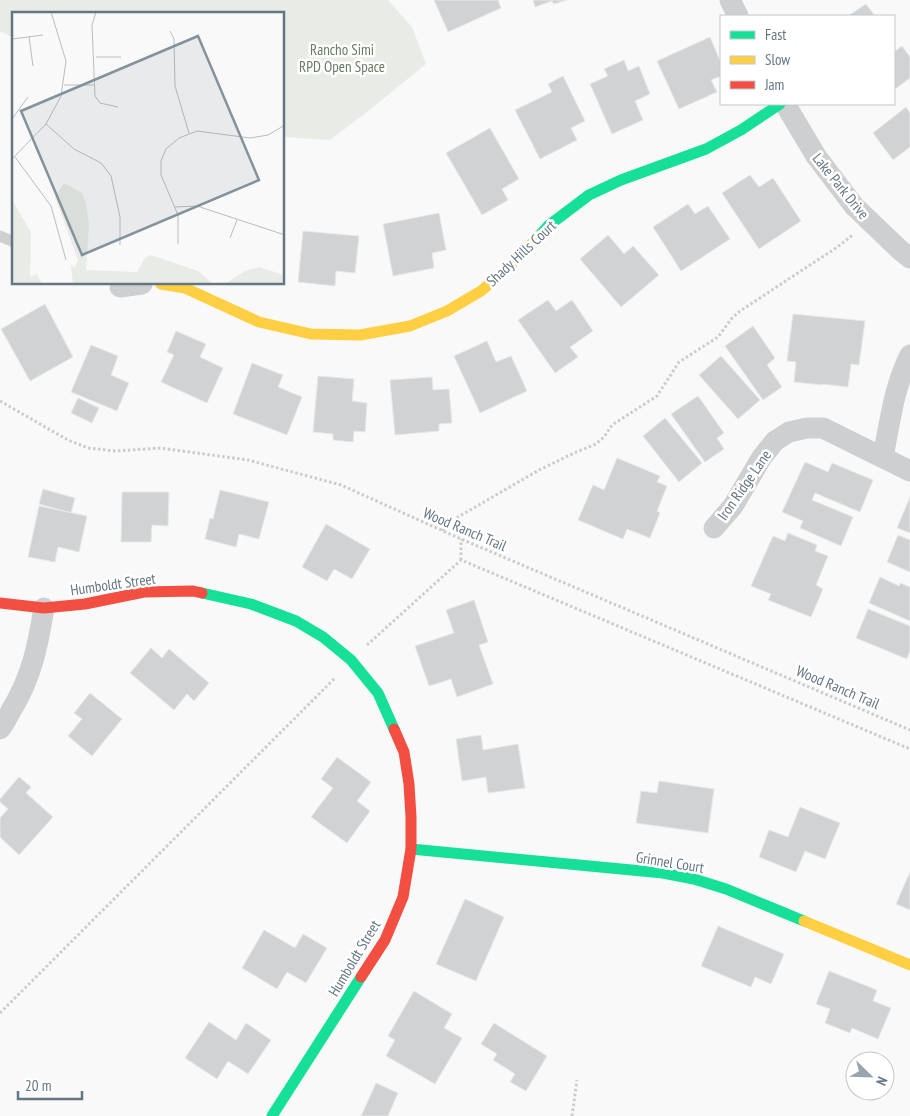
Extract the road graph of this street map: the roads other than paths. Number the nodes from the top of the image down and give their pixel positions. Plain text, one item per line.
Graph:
1 (730, 0) edge
2 (738, 15) edge
3 (778, 105) edge
4 (785, 105) edge
5 (0, 236) edge
6 (12, 241) edge
7 (910, 258) edge
8 (129, 285) edge
9 (167, 285) edge
10 (116, 286) edge
11 (910, 354) edge
12 (883, 457) junction
13 (910, 471) edge
14 (714, 528) dead end
15 (0, 603) edge
16 (44, 608) junction
17 (0, 729) edge
18 (411, 850) junction
19 (910, 965) edge
20 (272, 1116) edge

1 - 2 street
3 - 9 street, Shady Hills Court
4 - 7 street, Lake Park Drive
5 - 6 lane
8 - 10 street
11 - 12 street
12 - 13 street, Iron Ridge Lane
12 - 14 street, Iron Ridge Lane
15 - 16 street, Humboldt Street
16 - 17 street
16 - 18 street, Humboldt Street
18 - 19 street, Grinnel Court
18 - 20 street, Humboldt Street

